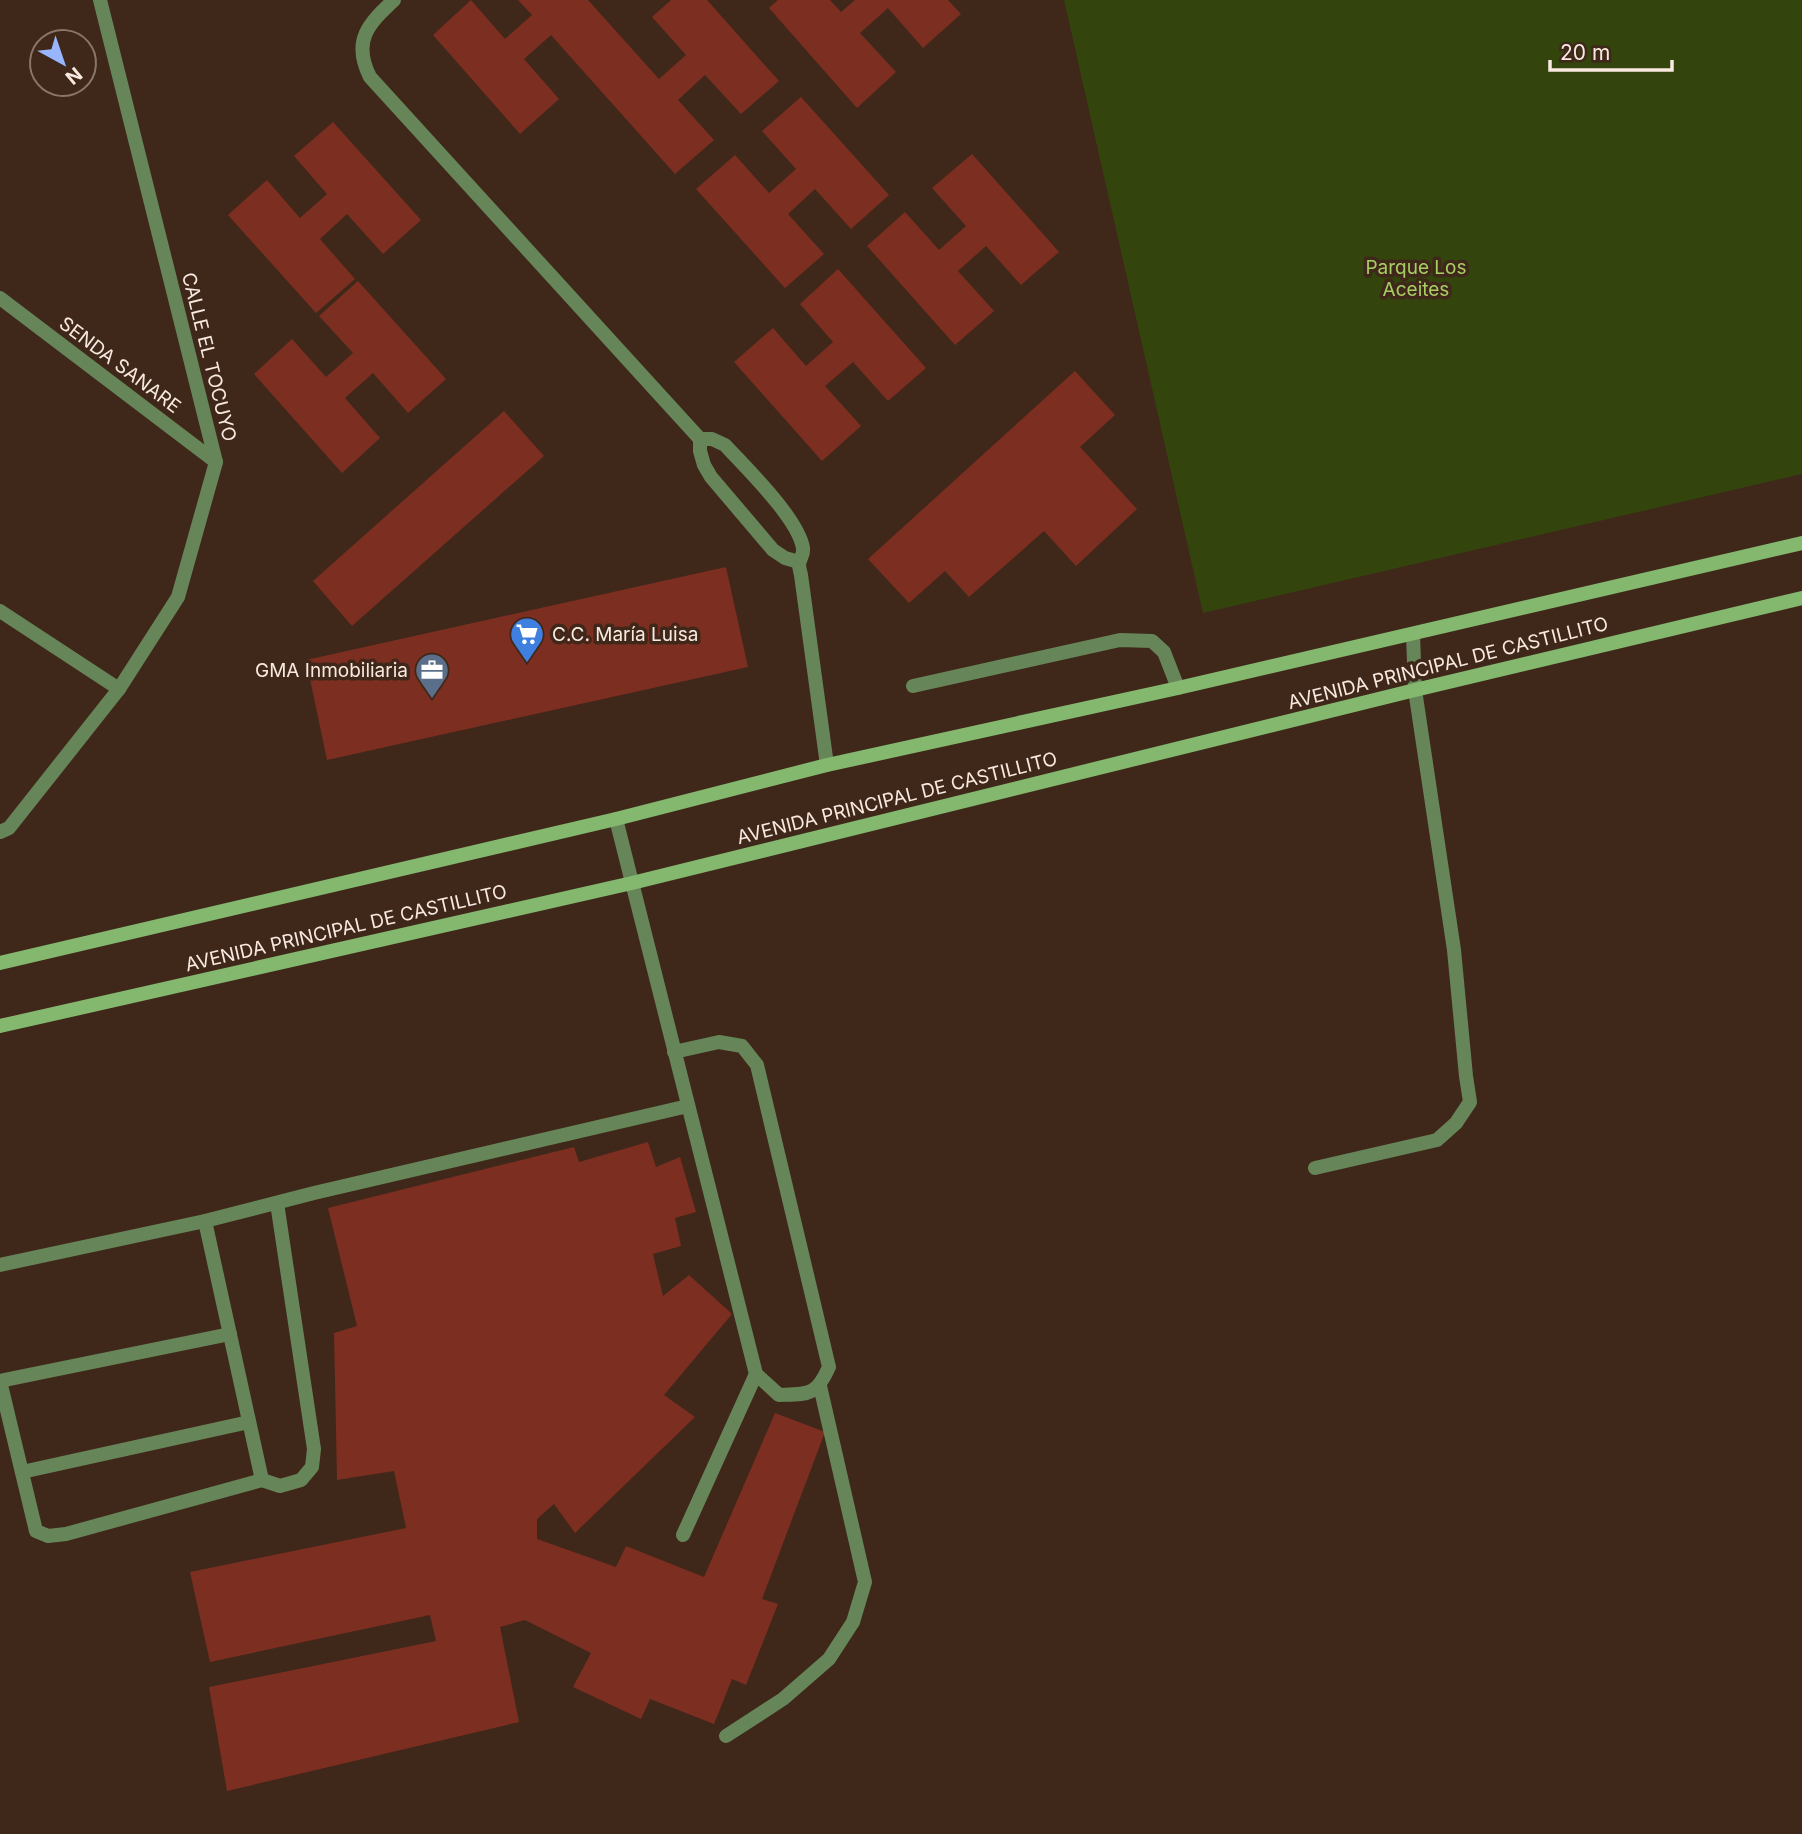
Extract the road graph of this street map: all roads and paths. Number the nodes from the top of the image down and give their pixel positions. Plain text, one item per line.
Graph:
1 (100, 0) edge
2 (394, 0) edge
3 (0, 298) edge
4 (700, 439) junction
5 (216, 462) junction
6 (1802, 543) edge
7 (799, 562) junction
8 (1802, 598) edge
9 (0, 611) edge
10 (1413, 634) junction
11 (913, 686) dead end
12 (1178, 688) junction
13 (119, 689) junction
14 (1415, 690) junction
15 (827, 765) junction
16 (616, 819) junction
17 (0, 832) edge
18 (632, 883) junction
19 (0, 962) edge
20 (0, 1026) edge
21 (674, 1052) junction
22 (688, 1106) junction
23 (1315, 1168) dead end
24 (277, 1203) junction
25 (205, 1221) junction
26 (0, 1265) edge
27 (230, 1334) junction
28 (756, 1374) junction
29 (0, 1381) edge
30 (820, 1386) junction
31 (249, 1422) junction
32 (22, 1472) junction
33 (262, 1480) junction
34 (683, 1535) dead end
35 (726, 1736) dead end

1 - 5 street, CALLE EL TOCUYO
2 - 4 street
3 - 5 street, SENDA SANARE
4 - 7 street
4 - 7 street
5 - 13 street, CALLE EL TOCUYO
6 - 10 main road, AVENIDA PRINCIPAL DE CASTILLITO
7 - 15 street
8 - 14 main road, AVENIDA PRINCIPAL DE CASTILLITO
9 - 13 street
10 - 12 main road, AVENIDA PRINCIPAL DE CASTILLITO
10 - 14 street
11 - 12 street
12 - 15 main road, AVENIDA PRINCIPAL DE CASTILLITO
13 - 17 street, CALLE EL TOCUYO
14 - 18 main road, AVENIDA PRINCIPAL DE CASTILLITO
14 - 23 street
15 - 16 main road, AVENIDA PRINCIPAL DE CASTILLITO
16 - 18 street
16 - 19 main road, AVENIDA PRINCIPAL DE CASTILLITO
18 - 20 main road, AVENIDA PRINCIPAL DE CASTILLITO
18 - 21 street
21 - 22 street
21 - 30 street
22 - 24 street
22 - 28 street
24 - 25 street
24 - 33 street
25 - 26 street
25 - 27 street
27 - 29 street
27 - 31 street
28 - 30 street
28 - 34 street
29 - 32 street
30 - 35 street
31 - 32 street
31 - 33 street
32 - 33 street

